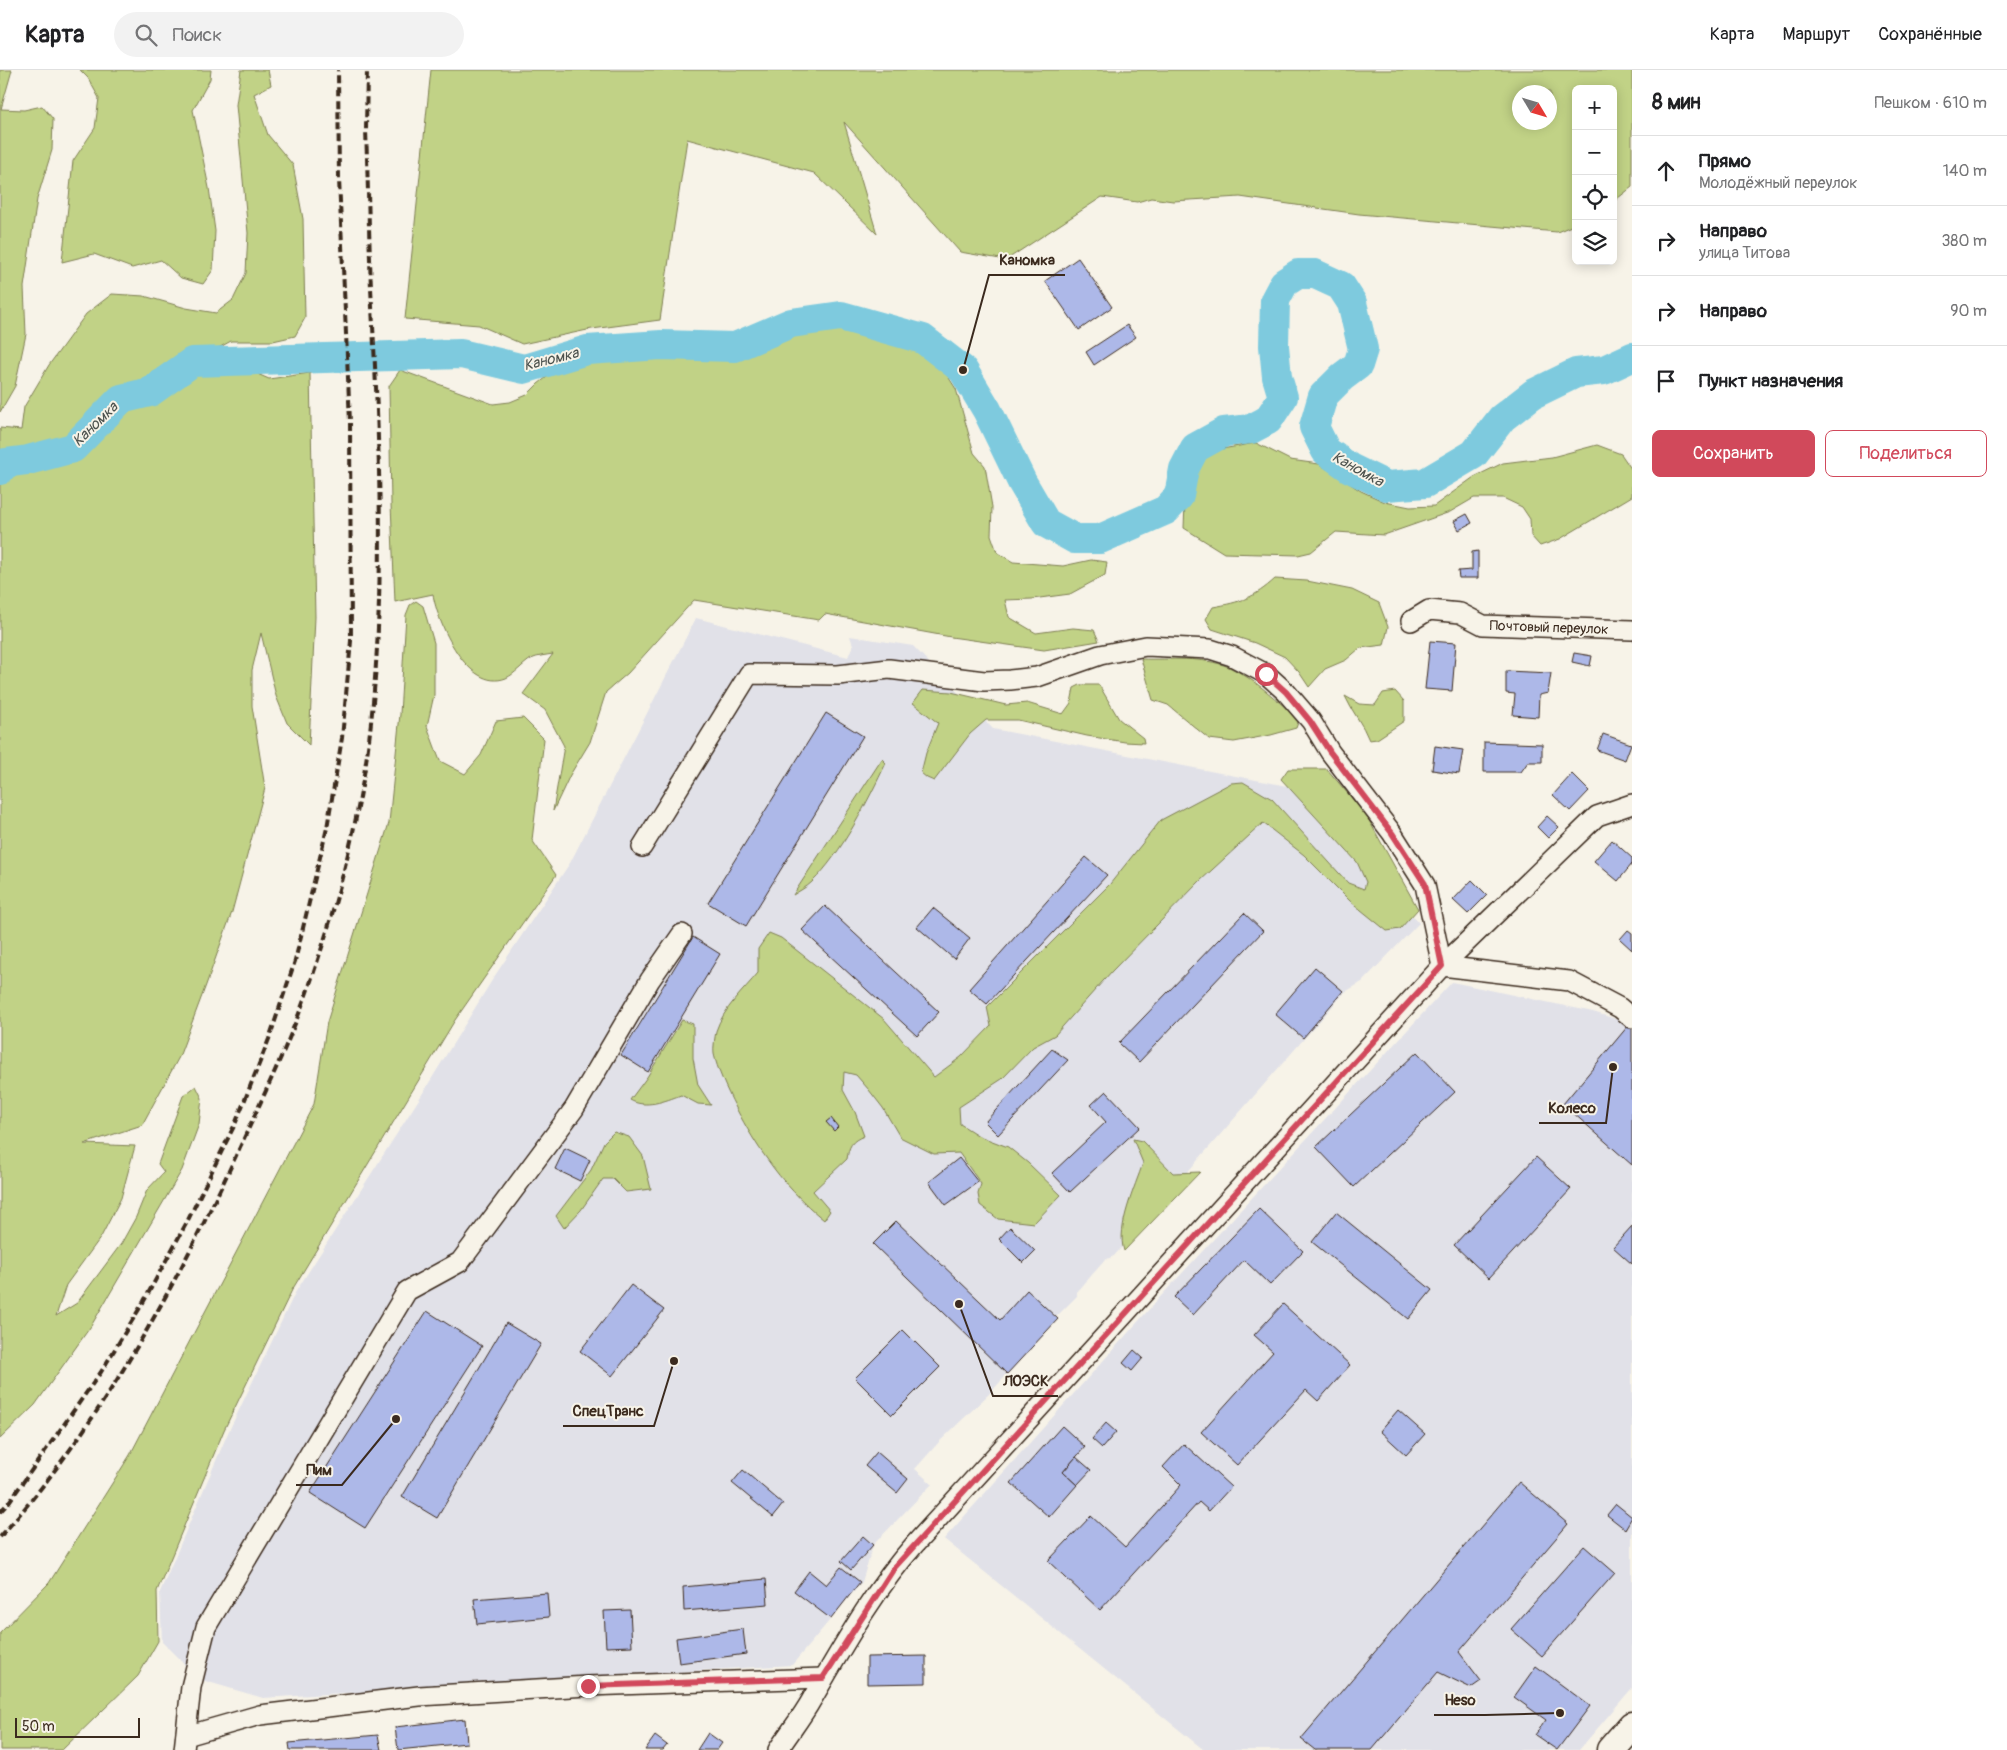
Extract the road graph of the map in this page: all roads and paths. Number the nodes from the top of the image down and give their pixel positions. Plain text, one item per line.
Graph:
1 (1411, 621) dead end
2 (1632, 630) edge
3 (1632, 804) edge
4 (642, 847) dead end
5 (682, 934) dead end
6 (1442, 966) junction
7 (1632, 1018) edge
8 (823, 1678) junction
9 (1632, 1726) edge
10 (185, 1743) edge
11 (778, 1750) edge
12 (1611, 1750) edge

1 - 2 street, Почтовый переулок
3 - 6 street
4 - 6 street
5 - 10 street
6 - 7 street
6 - 8 street
8 - 10 street
8 - 11 street
9 - 12 main road

